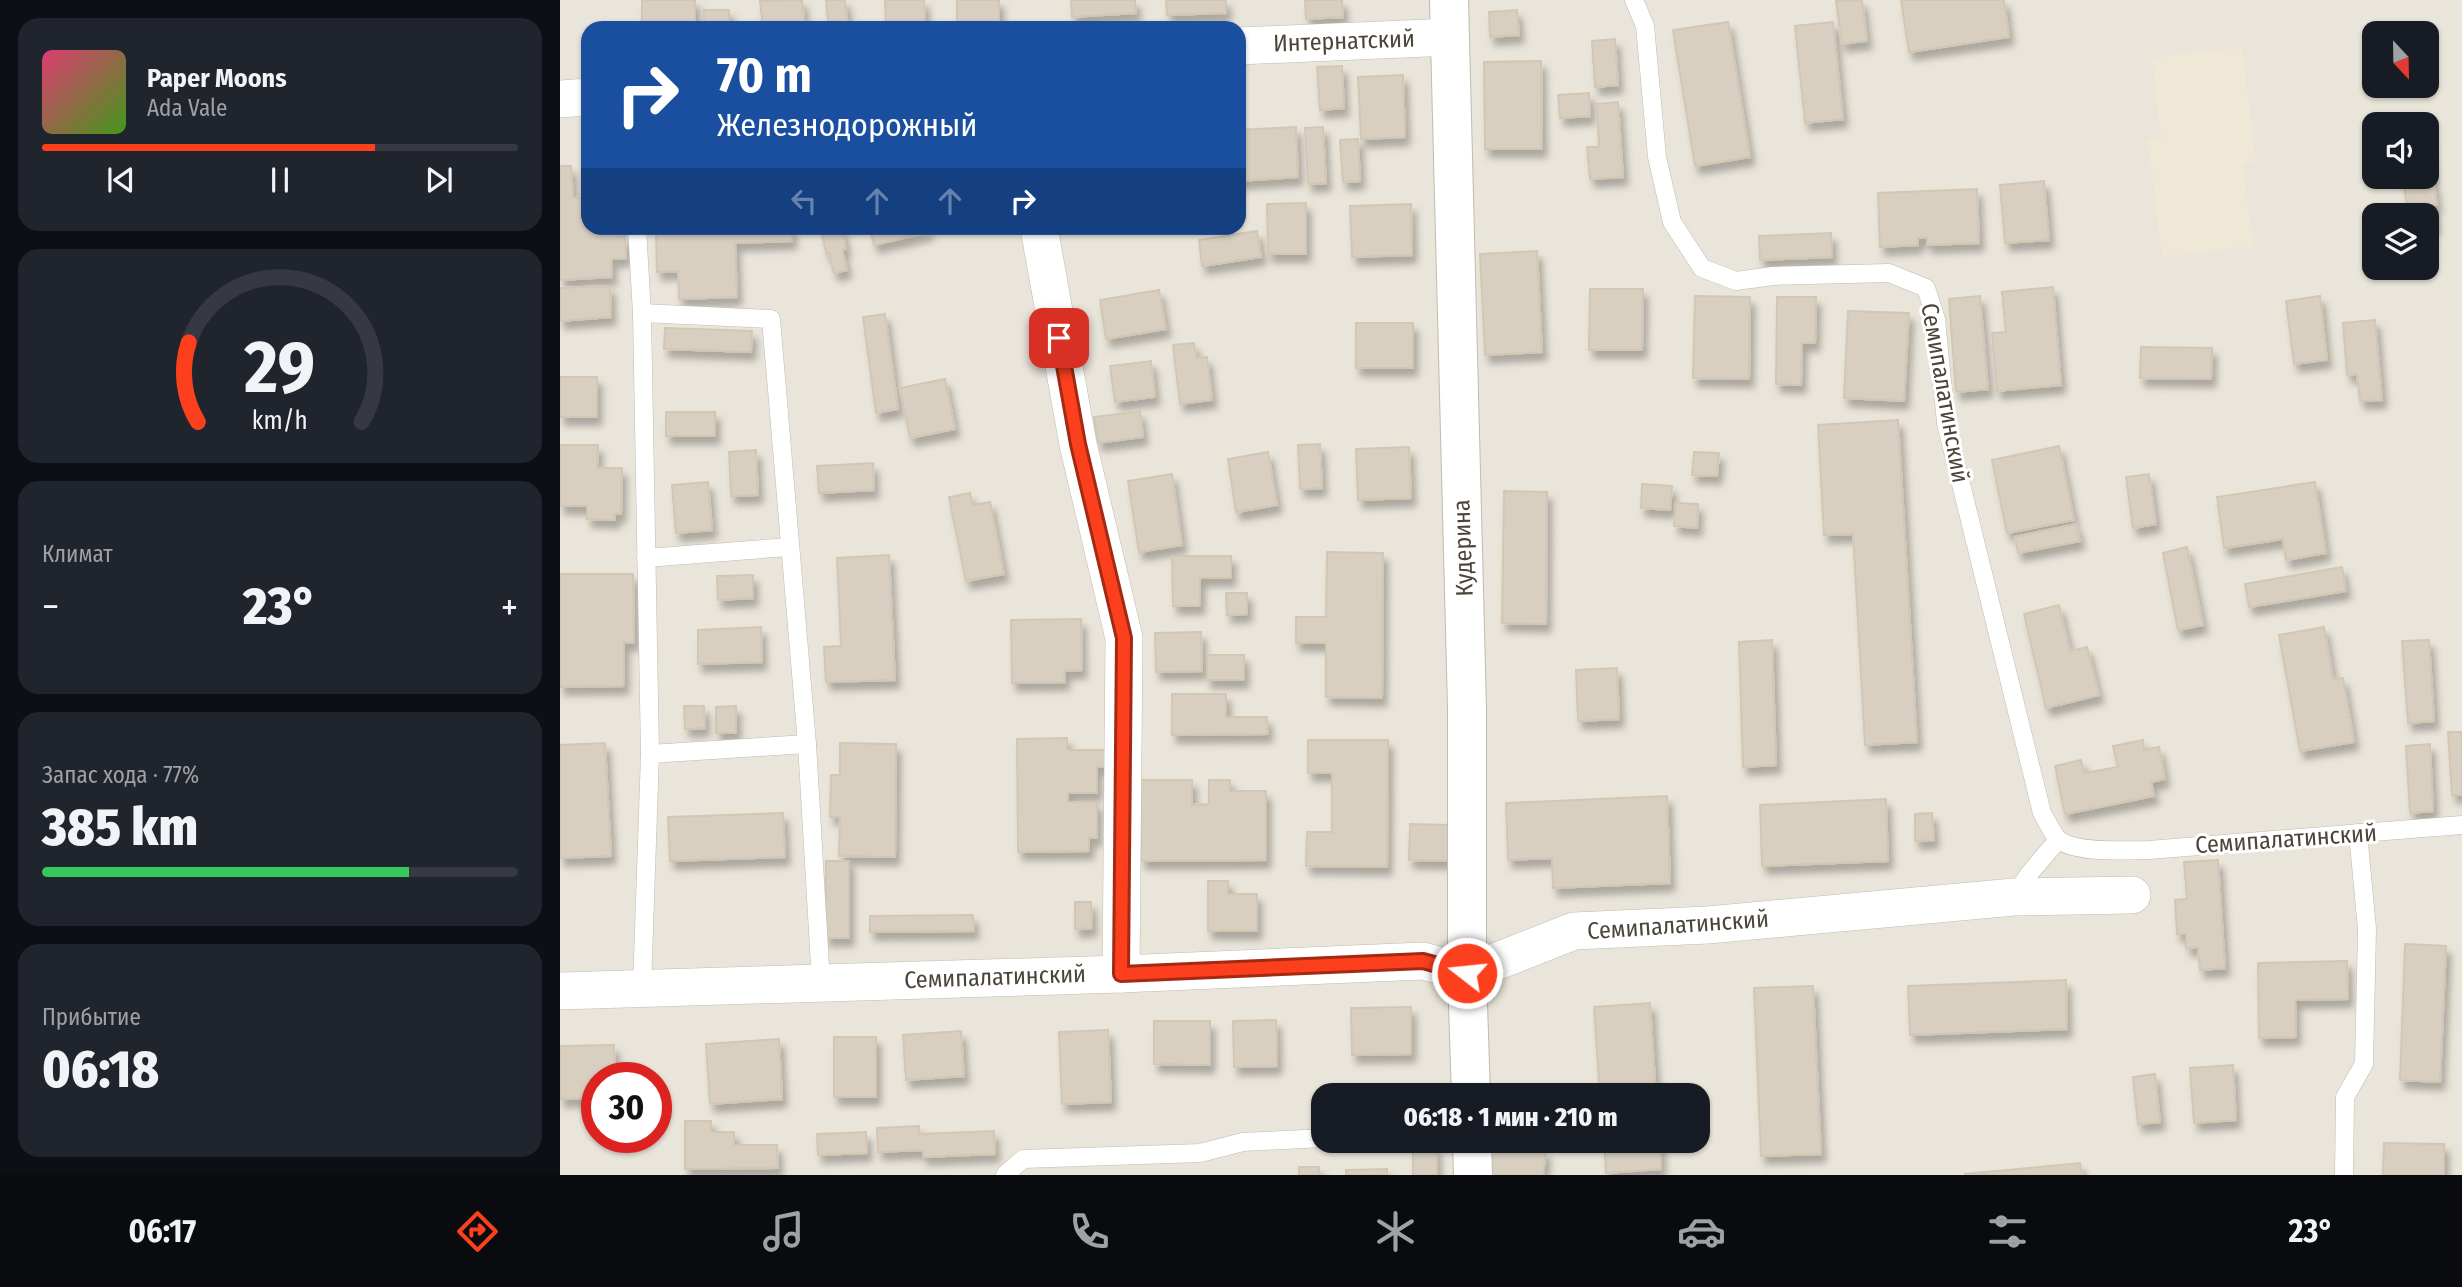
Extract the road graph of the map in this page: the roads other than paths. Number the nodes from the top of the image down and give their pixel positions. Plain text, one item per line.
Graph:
1 (1634, 0) edge
2 (1449, 18) edge
3 (1246, 45) edge
4 (581, 98) edge
5 (560, 99) edge
6 (637, 235) edge
7 (1040, 235) edge
8 (642, 313) junction
9 (789, 547) junction
10 (646, 558) junction
11 (807, 744) junction
12 (650, 754) junction
13 (2462, 825) edge
14 (2358, 833) junction
15 (2058, 840) junction
16 (2132, 895) dead end
17 (2014, 897) junction
18 (1467, 973) junction
19 (1121, 974) junction
20 (821, 983) junction
21 (642, 988) junction
22 (560, 991) edge
23 (1471, 1083) edge
24 (1311, 1139) edge
25 (1472, 1153) edge
26 (1005, 1175) edge
27 (1473, 1175) edge
28 (2344, 1175) edge

1 - 15 lane, Семипалатинский
2 - 3 street, Интернатский
2 - 18 street, Кудерина
4 - 5 street
6 - 8 lane
7 - 19 street
8 - 9 lane
8 - 10 lane
9 - 10 lane
9 - 11 lane
10 - 12 lane
11 - 12 lane
11 - 20 lane
12 - 21 lane
13 - 14 lane, Семипалатинский
14 - 15 lane, Семипалатинский
14 - 28 lane
15 - 17 lane
16 - 17 street, Семипалатинский
17 - 18 street, Семипалатинский
18 - 19 street, Семипалатинский
18 - 23 street, Кудерина
19 - 20 street, Семипалатинский
20 - 21 street, Семипалатинский
21 - 22 street, Семипалатинский
24 - 26 lane
25 - 27 street

